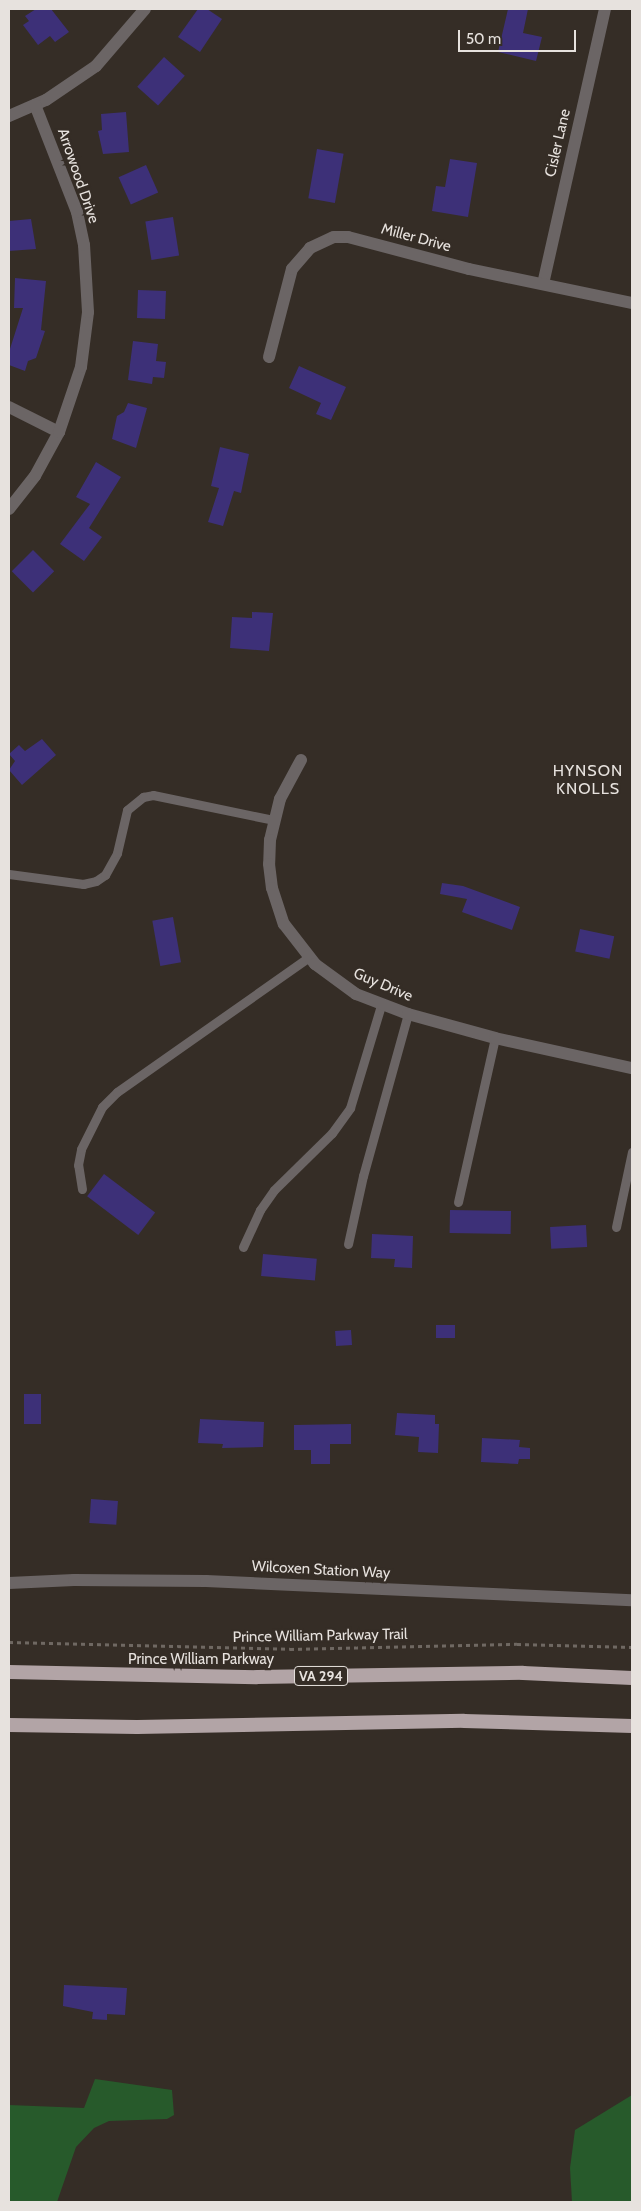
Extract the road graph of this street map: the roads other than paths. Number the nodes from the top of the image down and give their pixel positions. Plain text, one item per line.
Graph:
1 (145, 9) edge
2 (605, 9) edge
3 (35, 105) junction
4 (9, 116) edge
5 (543, 284) junction
6 (632, 303) edge
7 (269, 357) dead end
8 (9, 407) edge
9 (59, 432) junction
10 (9, 509) edge
11 (301, 760) dead end
12 (274, 820) junction
13 (9, 874) edge
14 (308, 958) junction
15 (381, 1005) junction
16 (408, 1014) junction
17 (495, 1038) junction
18 (632, 1068) edge
19 (632, 1152) edge
20 (82, 1189) dead end
21 (458, 1202) dead end
22 (616, 1227) dead end
23 (348, 1244) dead end
24 (243, 1247) dead end
25 (9, 1583) edge
26 (632, 1600) edge
27 (9, 1672) edge
28 (632, 1678) edge
29 (9, 1725) edge
30 (632, 1726) edge

1 - 3 street
2 - 5 street, Cisler Lane
3 - 4 street
3 - 9 street, Arrowood Drive
5 - 6 street, Miller Drive
5 - 7 street, Miller Drive
8 - 9 street
9 - 10 street, Arrowood Drive
11 - 12 street, Guy Drive
12 - 13 lane
12 - 14 street, Guy Drive
14 - 15 street, Guy Drive
14 - 20 lane
15 - 16 street, Guy Drive
15 - 24 lane
16 - 17 street, Guy Drive
16 - 23 lane
17 - 18 street, Guy Drive
17 - 21 lane
19 - 22 lane
25 - 26 street, Wilcoxen Station Way
27 - 28 highway, Prince William Parkway / VA 294
29 - 30 highway

